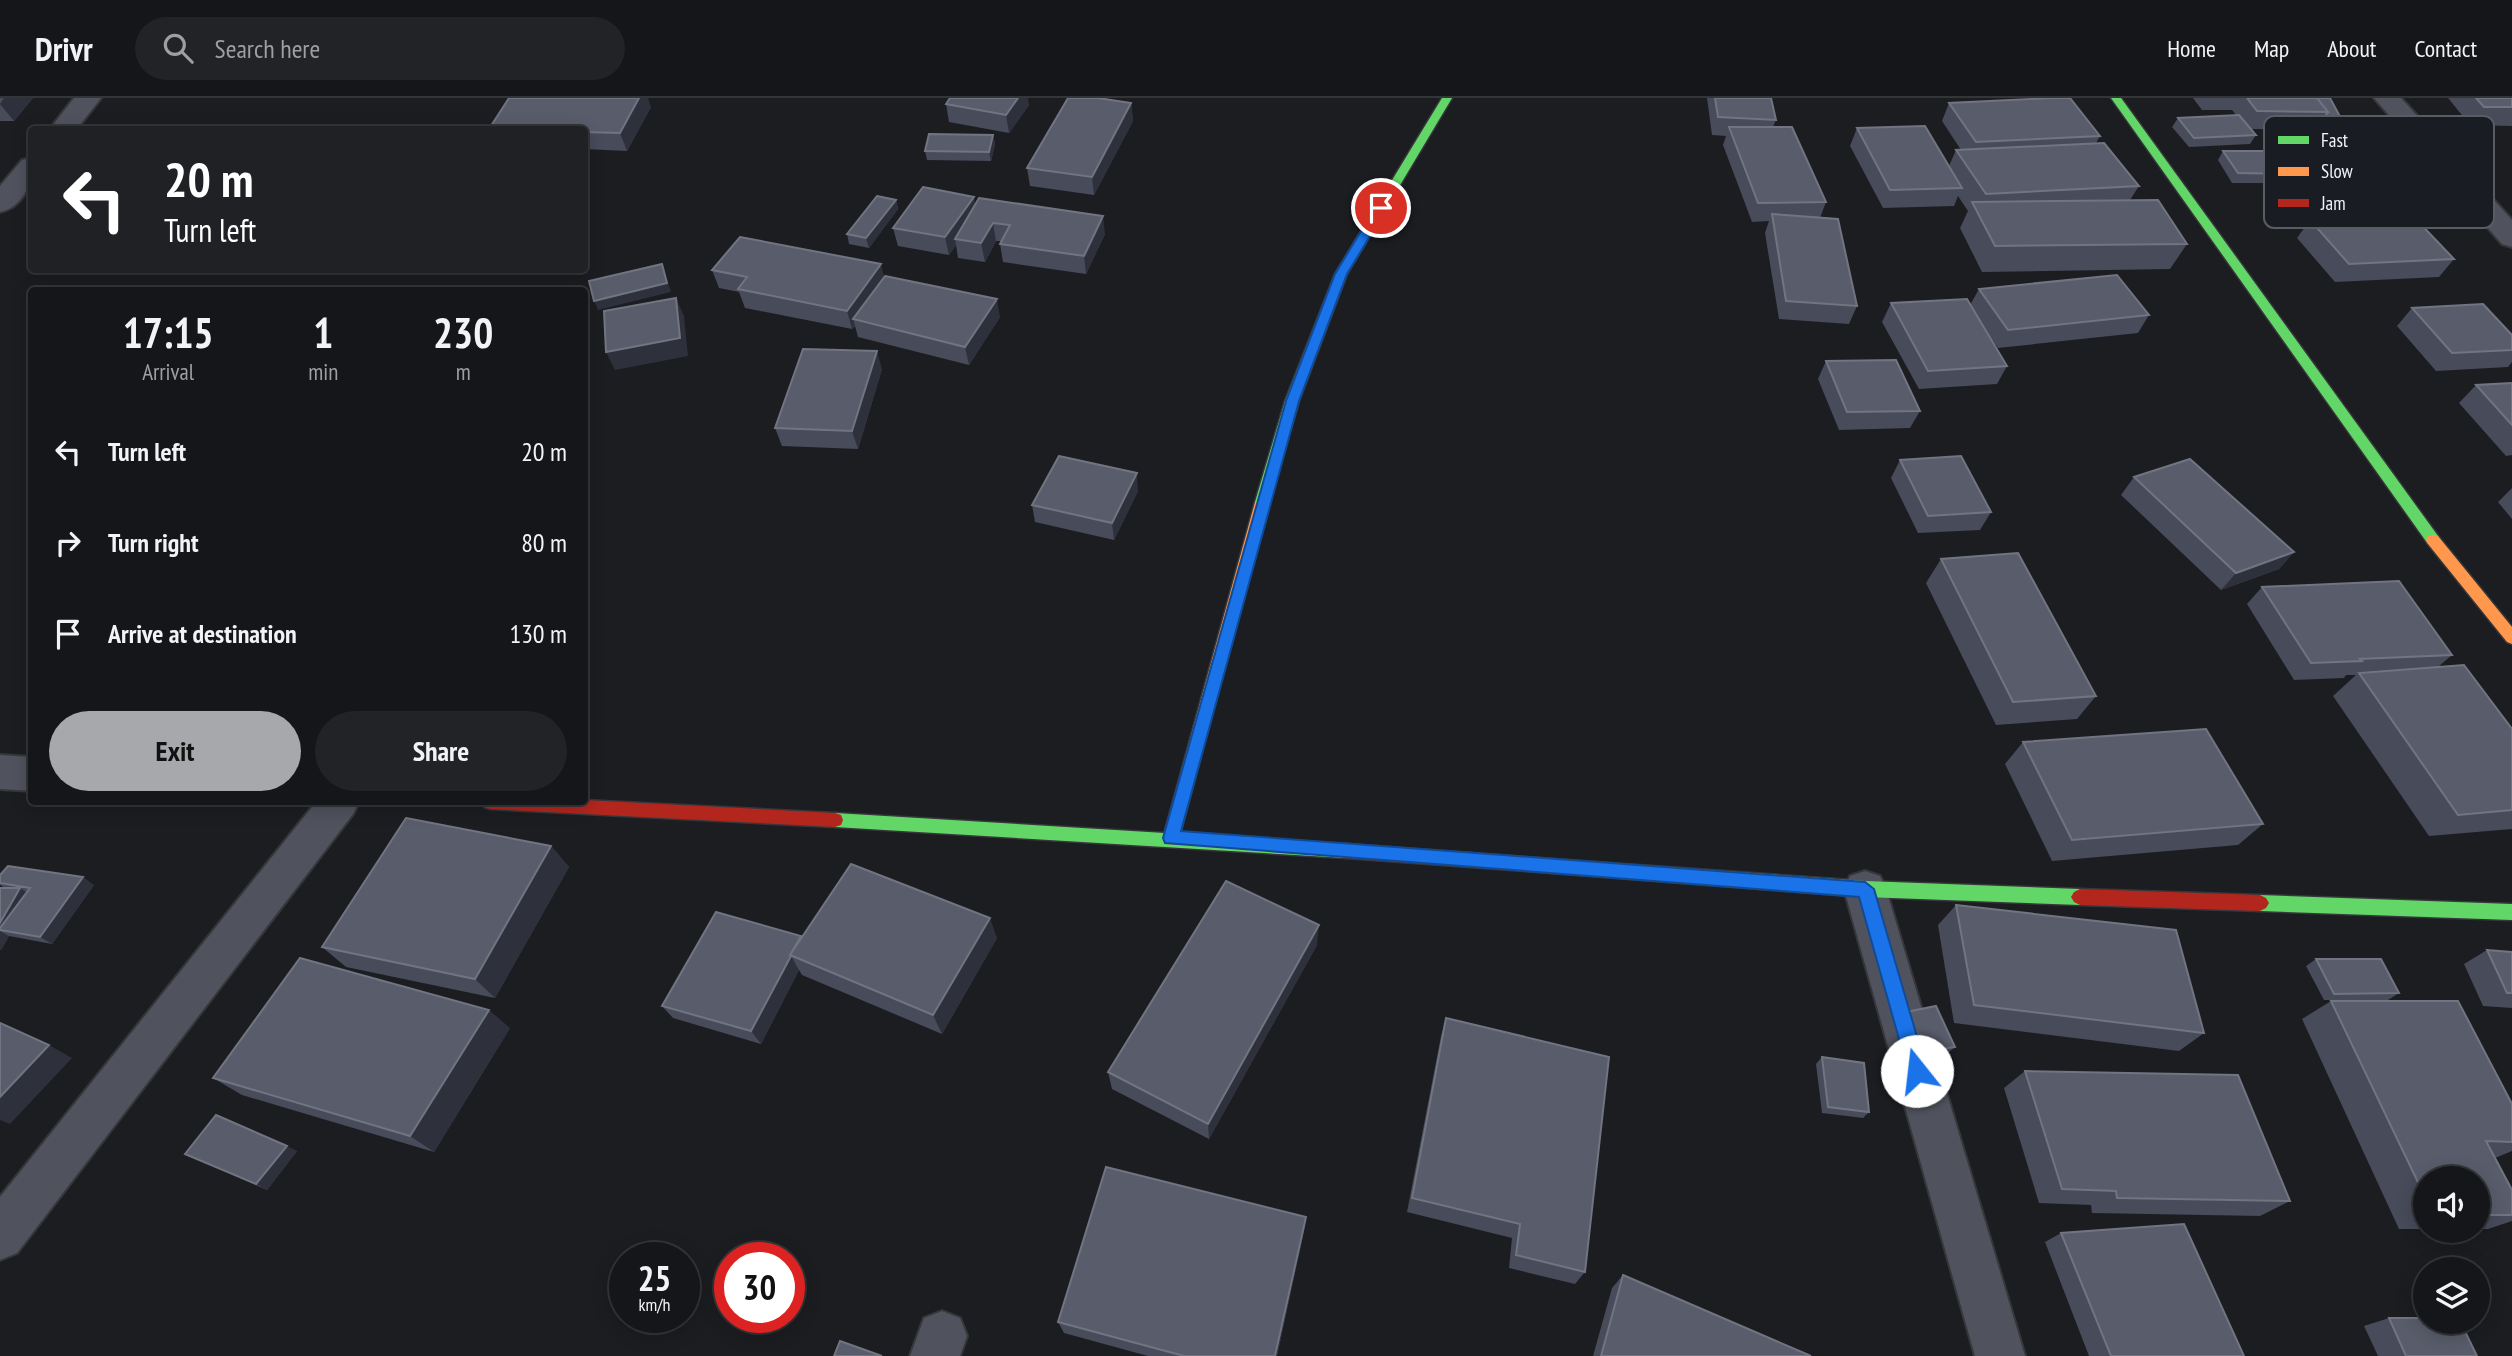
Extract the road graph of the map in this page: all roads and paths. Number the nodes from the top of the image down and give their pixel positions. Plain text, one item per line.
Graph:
1 (88, 98) edge
2 (1447, 98) edge
3 (2116, 98) edge
4 (2387, 98) edge
5 (2403, 116) edge
6 (65, 126) edge
7 (28, 171) edge
8 (0, 204) edge
9 (2494, 218) edge
10 (2512, 238) edge
11 (2512, 638) edge
12 (0, 772) edge
13 (28, 774) edge
14 (338, 805) edge
15 (547, 805) edge
16 (1171, 838) junction
17 (1865, 889) junction
18 (2512, 912) edge
19 (0, 1236) edge
20 (2000, 1356) edge

1 - 6 street
2 - 16 street
3 - 11 street
4 - 5 street
7 - 8 street
9 - 10 street
12 - 13 street
14 - 19 street
15 - 16 street
16 - 17 street
17 - 18 street
17 - 20 street

